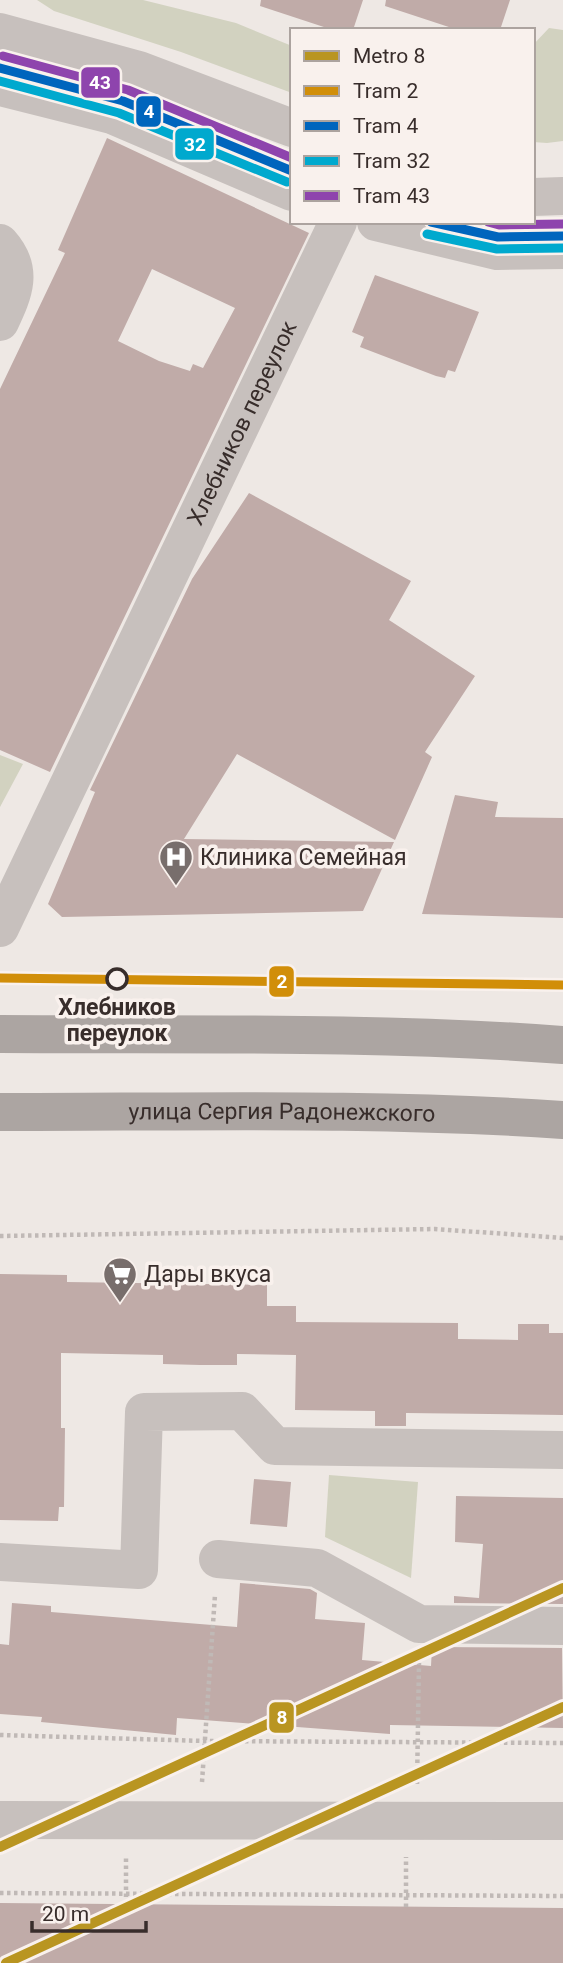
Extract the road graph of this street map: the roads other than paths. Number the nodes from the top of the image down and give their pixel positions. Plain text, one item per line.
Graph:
1 (0, 32) edge
2 (0, 87) edge
3 (290, 127) edge
4 (290, 191) edge
5 (563, 196) edge
6 (535, 197) edge
7 (337, 224) edge
8 (384, 224) edge
9 (0, 243) edge
10 (563, 250) edge
11 (0, 322) edge
12 (0, 928) edge
13 (0, 1034) edge
14 (563, 1045) edge
15 (0, 1100) edge
16 (0, 1112) edge
17 (47, 1112) junction
18 (563, 1120) edge
19 (563, 1450) edge
20 (218, 1559) road end
21 (0, 1563) edge
22 (563, 1626) edge
23 (0, 1820) edge
24 (563, 1821) edge

1 - 3 street
2 - 4 street
5 - 6 street
7 - 12 street, Хлебников переулок
8 - 10 street
9 - 11 street
13 - 14 main road
15 - 17 street
16 - 17 main road, улица Сергия Радонежского
17 - 18 main road, улица Сергия Радонежского
19 - 21 street
20 - 22 street
23 - 24 street

